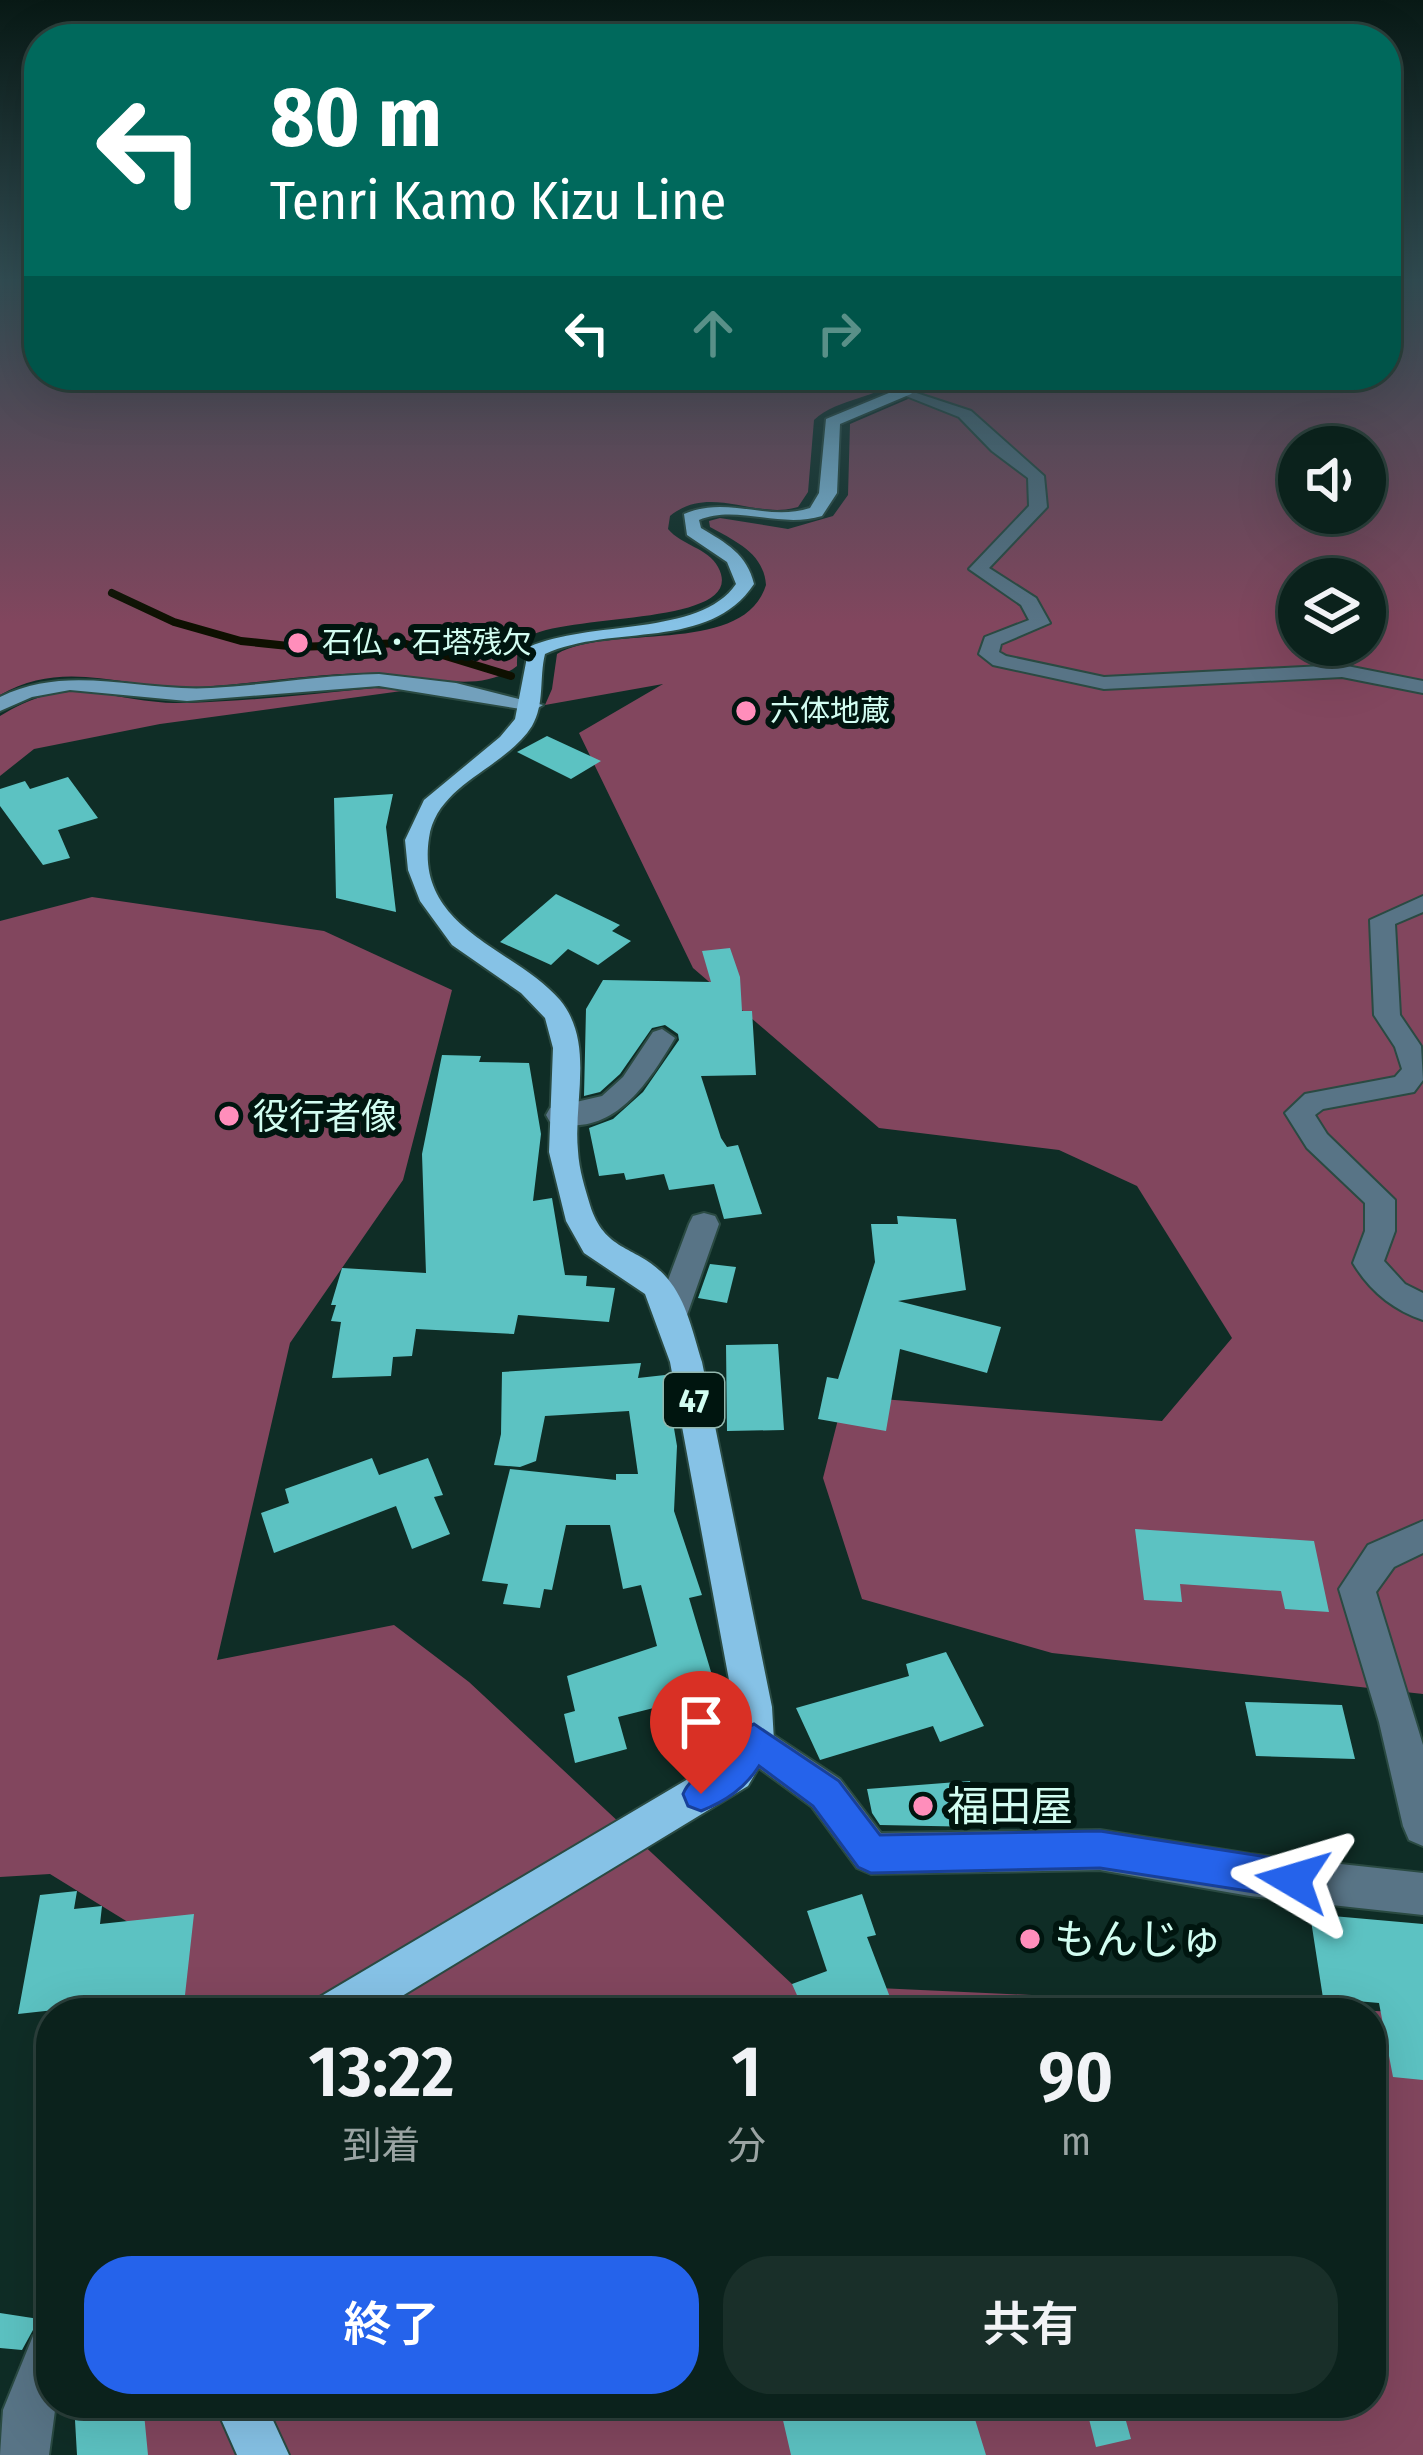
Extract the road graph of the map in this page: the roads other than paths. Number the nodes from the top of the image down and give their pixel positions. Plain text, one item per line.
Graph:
1 (897, 395) edge
2 (914, 395) edge
3 (1423, 688) edge
4 (0, 705) edge
5 (532, 705) junction
6 (1423, 903) edge
7 (662, 1038) dead end
8 (560, 1115) junction
9 (704, 1224) dead end
10 (1423, 1307) edge
11 (671, 1315) junction
12 (1423, 1536) edge
13 (754, 1741) junction
14 (1423, 1826) edge
15 (1423, 1894) edge
16 (358, 1998) edge
17 (36, 2391) edge
18 (246, 2418) edge
19 (22, 2455) edge
20 (262, 2455) edge

1 - 5 main road, 47
2 - 3 street
4 - 5 main road
5 - 8 main road, 47
6 - 10 street
7 - 8 street
8 - 11 main road, 47
9 - 11 street
11 - 13 main road, 47
12 - 14 street
13 - 15 street
13 - 16 main road
17 - 19 street
18 - 20 main road

